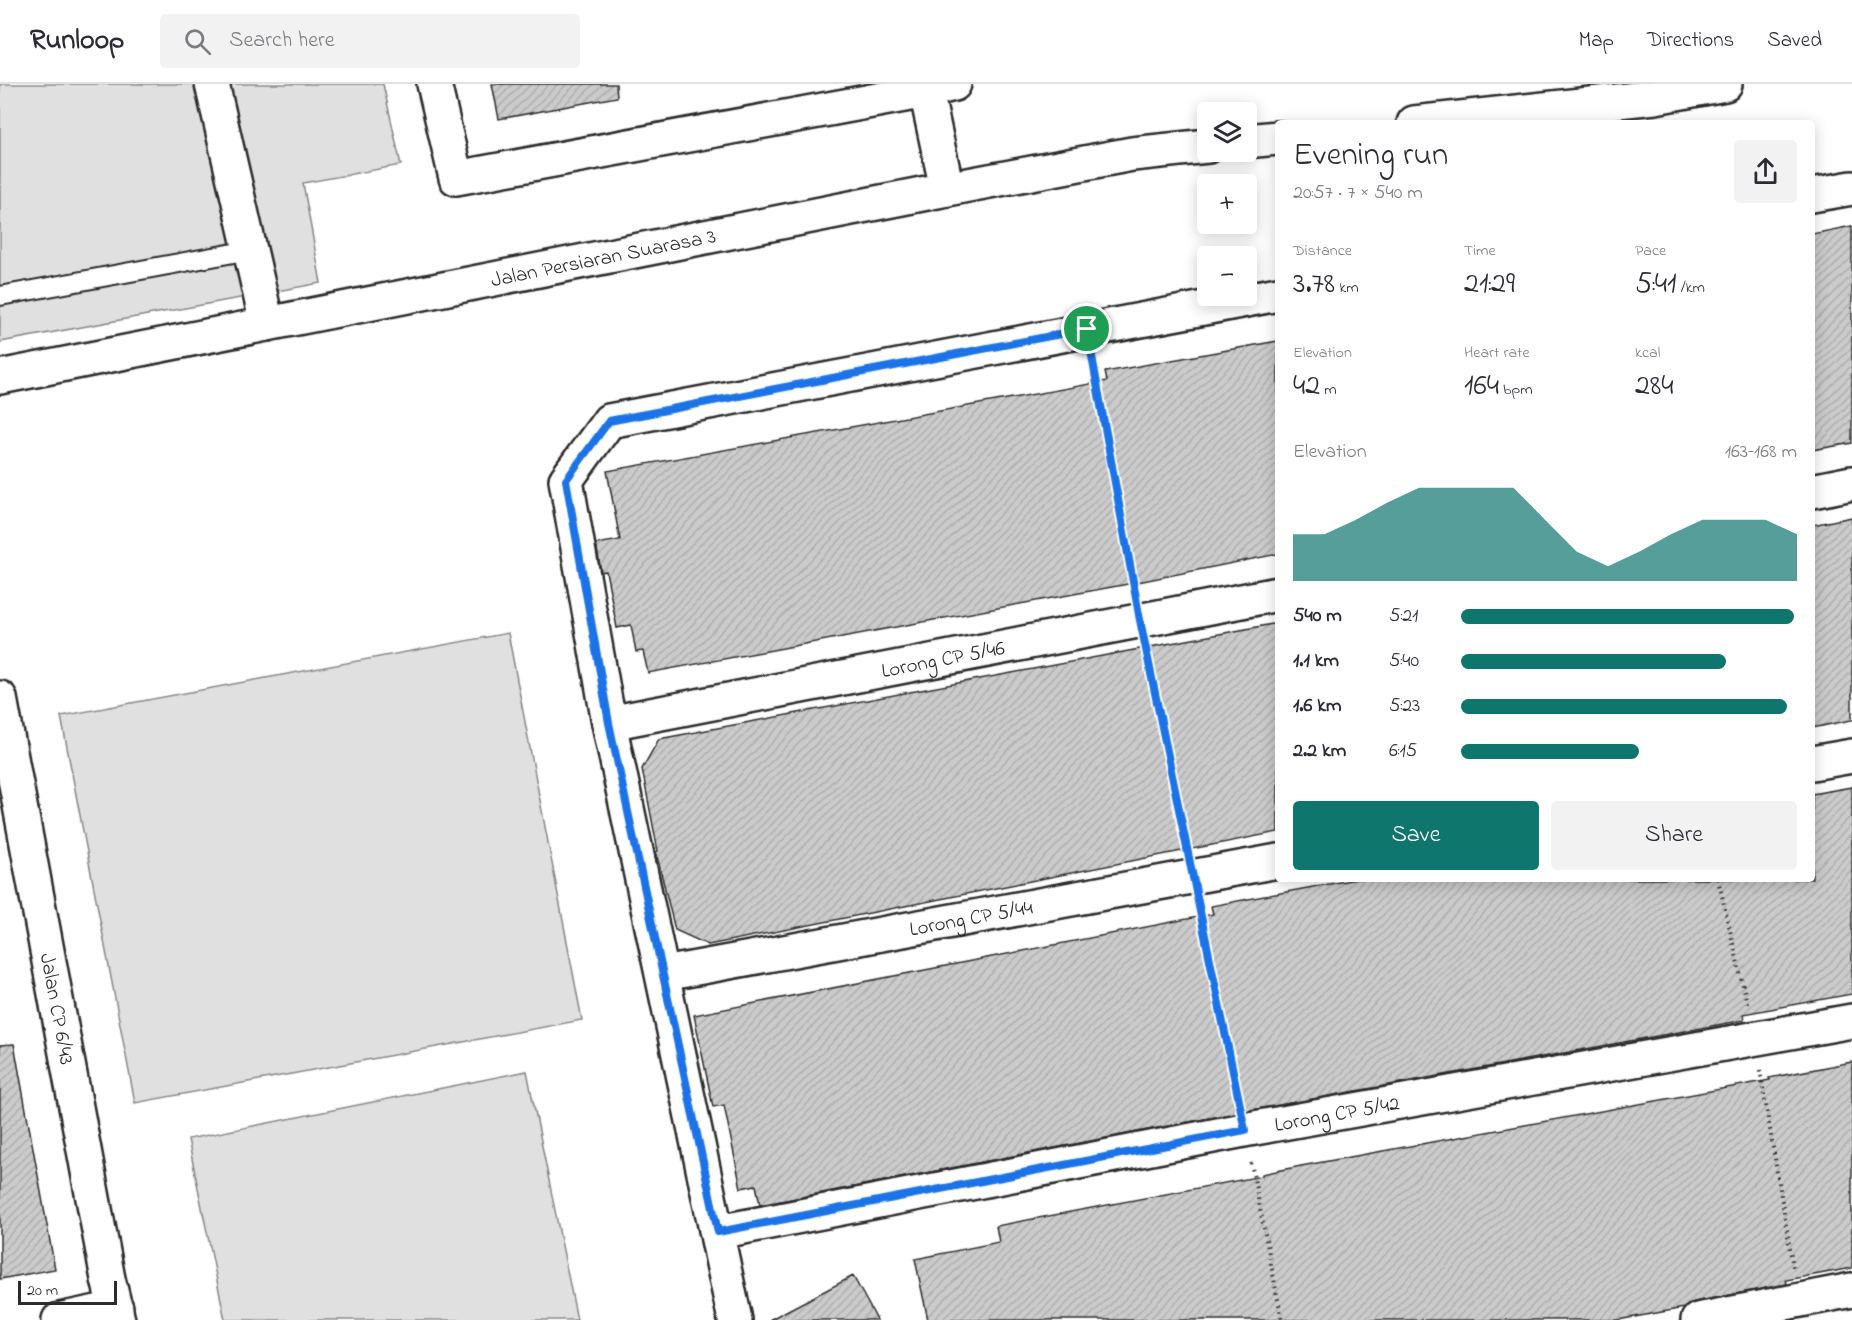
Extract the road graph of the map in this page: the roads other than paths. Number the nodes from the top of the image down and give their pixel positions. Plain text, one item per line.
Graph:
1 (212, 84) edge
2 (434, 84) edge
3 (1725, 84) edge
4 (940, 88) edge
5 (1654, 90) edge
6 (1436, 120) edge
7 (1275, 138) edge
8 (1257, 140) edge
9 (1197, 147) edge
10 (1852, 188) edge
11 (947, 189) junction
12 (1815, 194) edge
13 (250, 250) junction
14 (1275, 295) edge
15 (0, 296) edge
16 (267, 324) junction
17 (0, 377) edge
18 (1852, 483) edge
19 (1815, 489) edge
20 (1275, 595) edge
21 (0, 698) edge
22 (609, 723) junction
23 (1852, 756) edge
24 (1815, 763) edge
25 (1275, 862) edge
26 (664, 974) junction
27 (1852, 1021) edge
28 (718, 1232) junction
29 (1852, 1290) edge
30 (117, 1314) edge
31 (59, 1320) edge
32 (735, 1320) edge
33 (1698, 1320) edge

1 - 13 street
2 - 4 street
3 - 5 street
4 - 11 street
5 - 6 street
7 - 8 street
9 - 11 street, Jalan Persiaran Suarasa 3
10 - 12 street
11 - 16 street, Jalan Persiaran Suarasa 3
13 - 15 lane
13 - 16 street
14 - 22 street
16 - 17 street, Jalan Persiaran Suarasa 3
18 - 19 street
20 - 22 street, Lorong CP 5/46
21 - 30 street, Jalan CP 6/43
22 - 26 street
23 - 24 street
25 - 26 street, Lorong CP 5/44
26 - 28 street
27 - 28 street, Lorong CP 5/42
28 - 32 street
29 - 33 street
30 - 31 street

